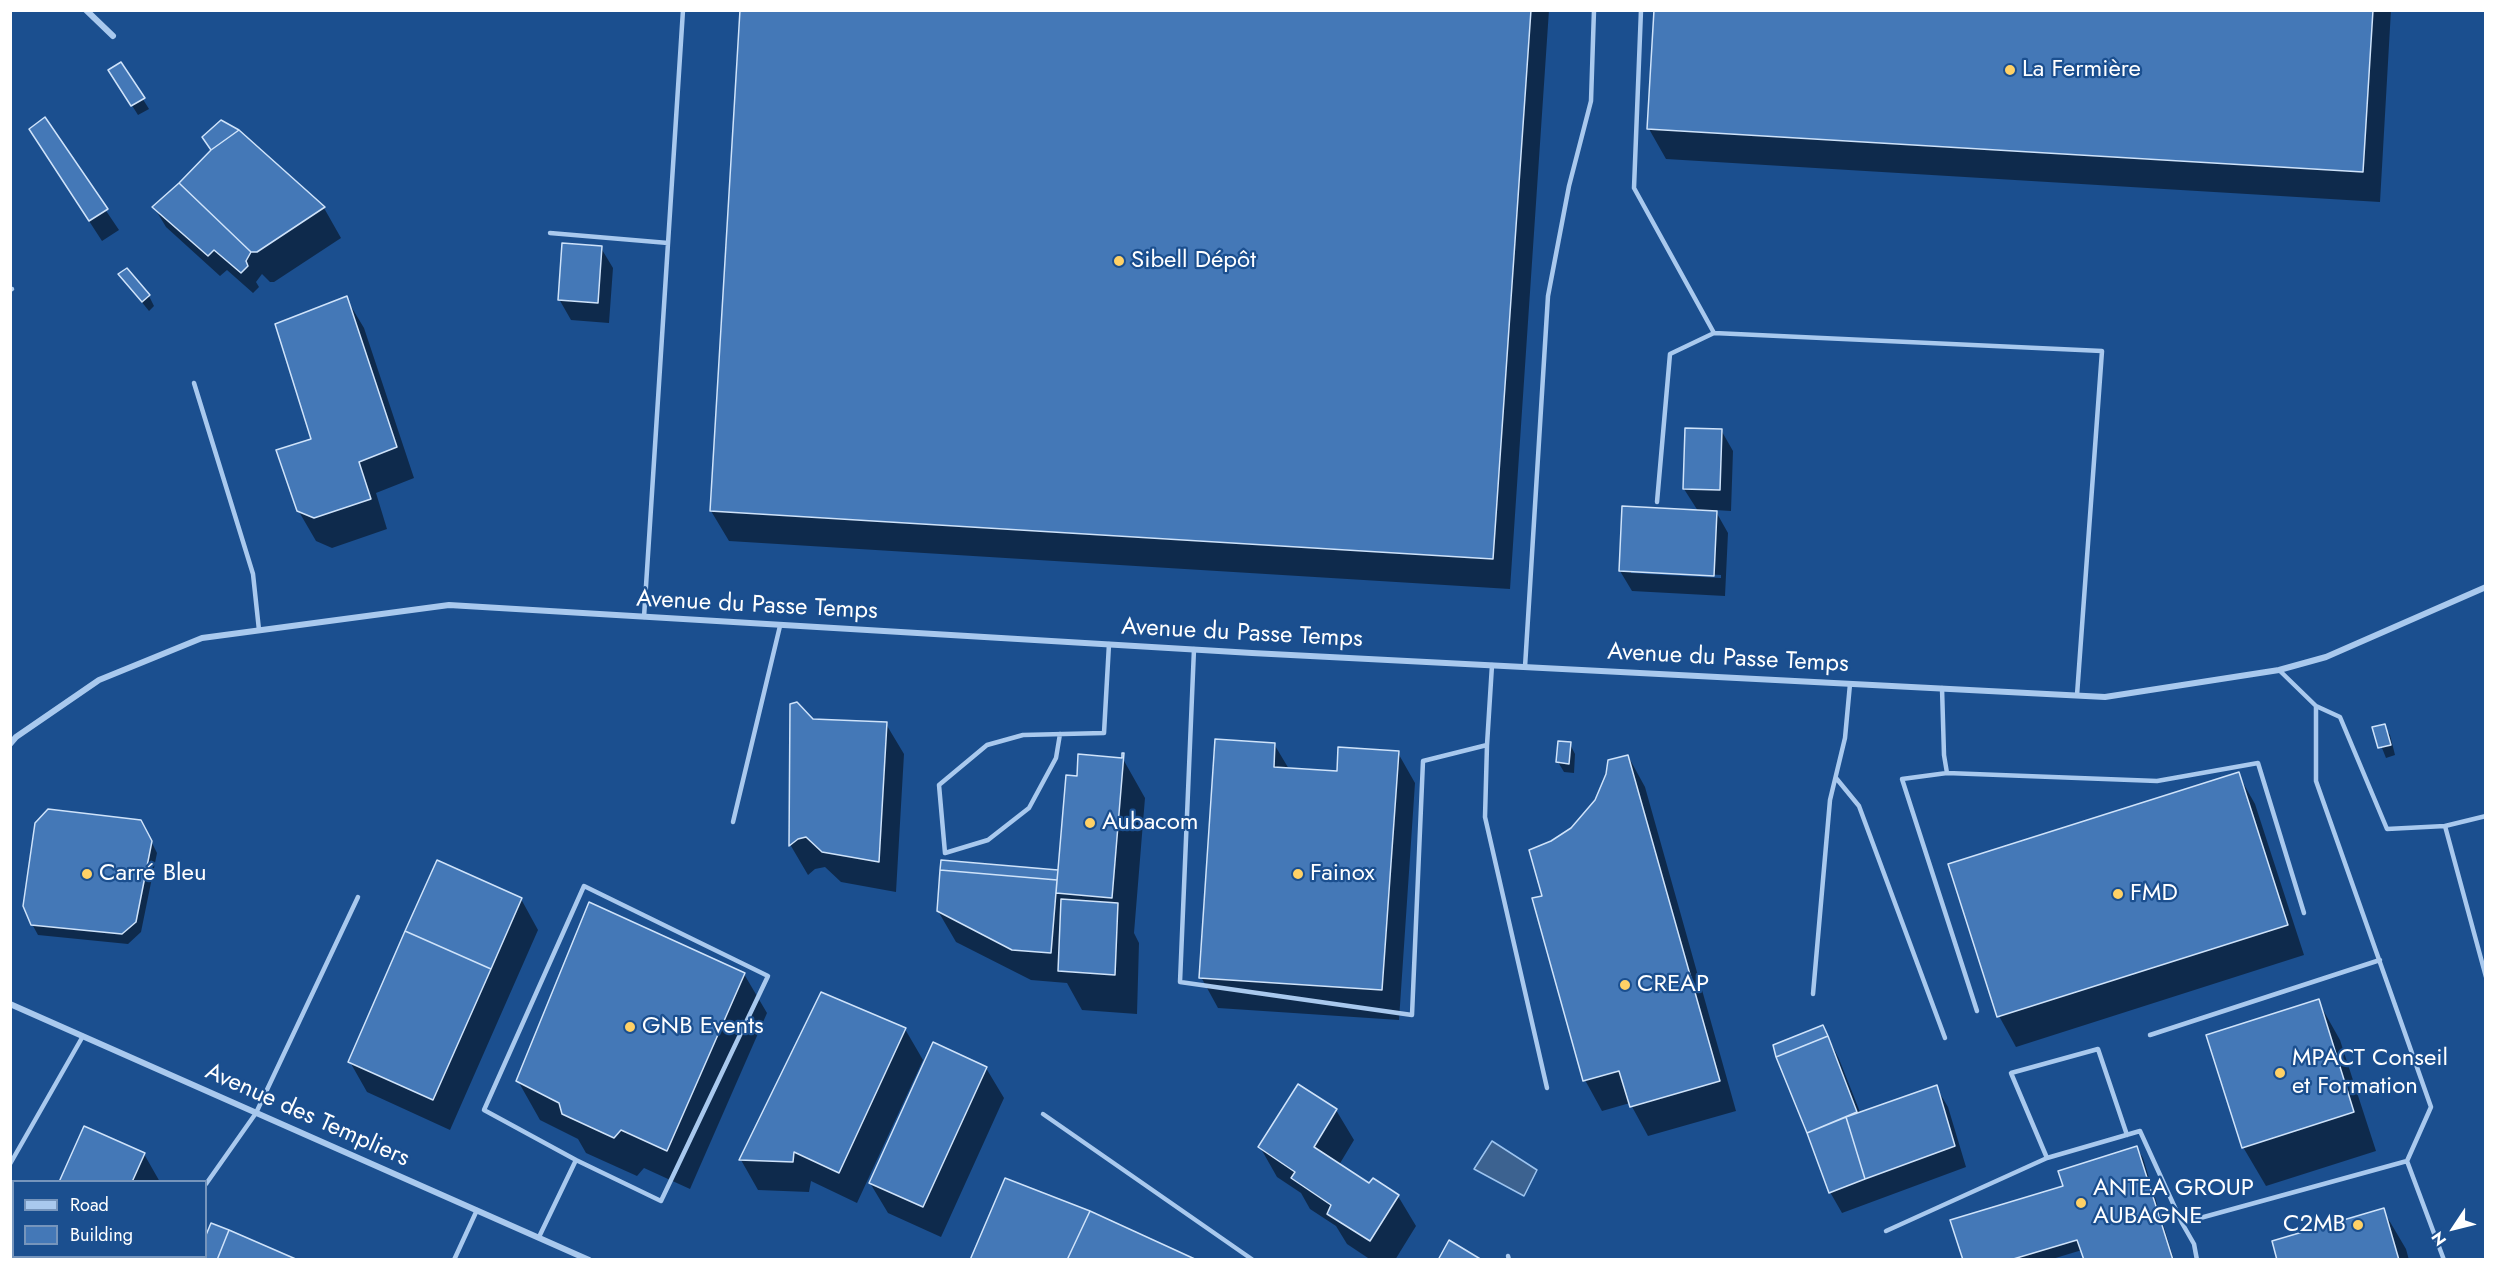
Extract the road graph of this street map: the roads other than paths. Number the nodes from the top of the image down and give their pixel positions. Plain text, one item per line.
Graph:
1 (86, 10) edge
2 (683, 10) edge
3 (1594, 10) edge
4 (1641, 10) edge
5 (113, 36) dead end
6 (550, 233) dead end
7 (668, 243) junction
8 (1714, 333) junction
9 (194, 383) dead end
10 (1657, 502) dead end
11 (2486, 587) edge
12 (644, 617) junction
13 (780, 626) junction
14 (259, 630) junction
15 (1109, 645) junction
16 (1194, 649) junction
17 (1492, 665) junction
18 (1525, 667) junction
19 (2279, 670) junction
20 (1850, 684) junction
21 (1942, 688) junction
22 (2077, 695) junction
23 (2316, 706) junction
24 (1060, 734) junction
25 (10, 744) edge
26 (1487, 746) junction
27 (1947, 773) junction
28 (1836, 778) junction
29 (2486, 816) edge
30 (733, 822) dead end
31 (2445, 826) junction
32 (358, 897) dead end
33 (2304, 913) dead end
34 (2380, 960) junction
35 (2486, 977) edge
36 (1813, 994) dead end
37 (10, 1004) edge
38 (1977, 1011) dead end
39 (2150, 1035) dead end
40 (83, 1036) junction
41 (1945, 1038) dead end
42 (1547, 1088) dead end
43 (256, 1113) junction
44 (1043, 1114) dead end
45 (2127, 1135) junction
46 (2047, 1158) junction
47 (576, 1160) junction
48 (2407, 1161) junction
49 (10, 1164) edge
50 (207, 1183) edge
51 (477, 1210) junction
52 (2182, 1223) junction
53 (1886, 1230) dead end
54 (539, 1237) junction
55 (453, 1260) edge
56 (589, 1260) edge
57 (1253, 1260) edge
58 (2197, 1260) edge
59 (2444, 1260) edge

1 - 5 street
2 - 7 lane
3 - 18 lane
4 - 8 lane
6 - 7 lane
7 - 12 lane
8 - 10 lane
8 - 22 lane
9 - 14 lane
11 - 19 street, Avenue du Passe Temps
12 - 13 street, Avenue du Passe Temps
12 - 14 street, Avenue du Passe Temps
13 - 15 street, Avenue du Passe Temps
13 - 30 lane
14 - 25 street, Avenue du Passe Temps
15 - 16 street, Avenue du Passe Temps
15 - 24 lane
16 - 17 street, Avenue du Passe Temps
16 - 26 lane
17 - 18 street, Avenue du Passe Temps
17 - 26 lane
18 - 20 street, Avenue du Passe Temps
19 - 22 street, Avenue du Passe Temps
19 - 23 lane
20 - 21 street, Avenue du Passe Temps
20 - 28 lane
21 - 22 street, Avenue du Passe Temps
21 - 27 lane
23 - 31 lane
23 - 34 lane
24 - 24 lane
26 - 42 lane
27 - 33 lane
27 - 38 lane
28 - 36 lane
28 - 41 lane
29 - 31 lane
31 - 35 lane
32 - 43 lane
34 - 39 lane
34 - 48 lane
37 - 40 street, Avenue des Templiers
40 - 43 street, Avenue des Templiers
40 - 49 lane
43 - 50 lane
43 - 51 street, Avenue des Templiers
44 - 57 lane
45 - 46 lane
45 - 46 lane
45 - 52 lane
46 - 53 lane
47 - 47 lane
47 - 54 lane
48 - 52 lane
48 - 59 lane
51 - 54 street, Avenue des Templiers
51 - 55 lane
52 - 58 lane
54 - 56 street, Avenue des Templiers

